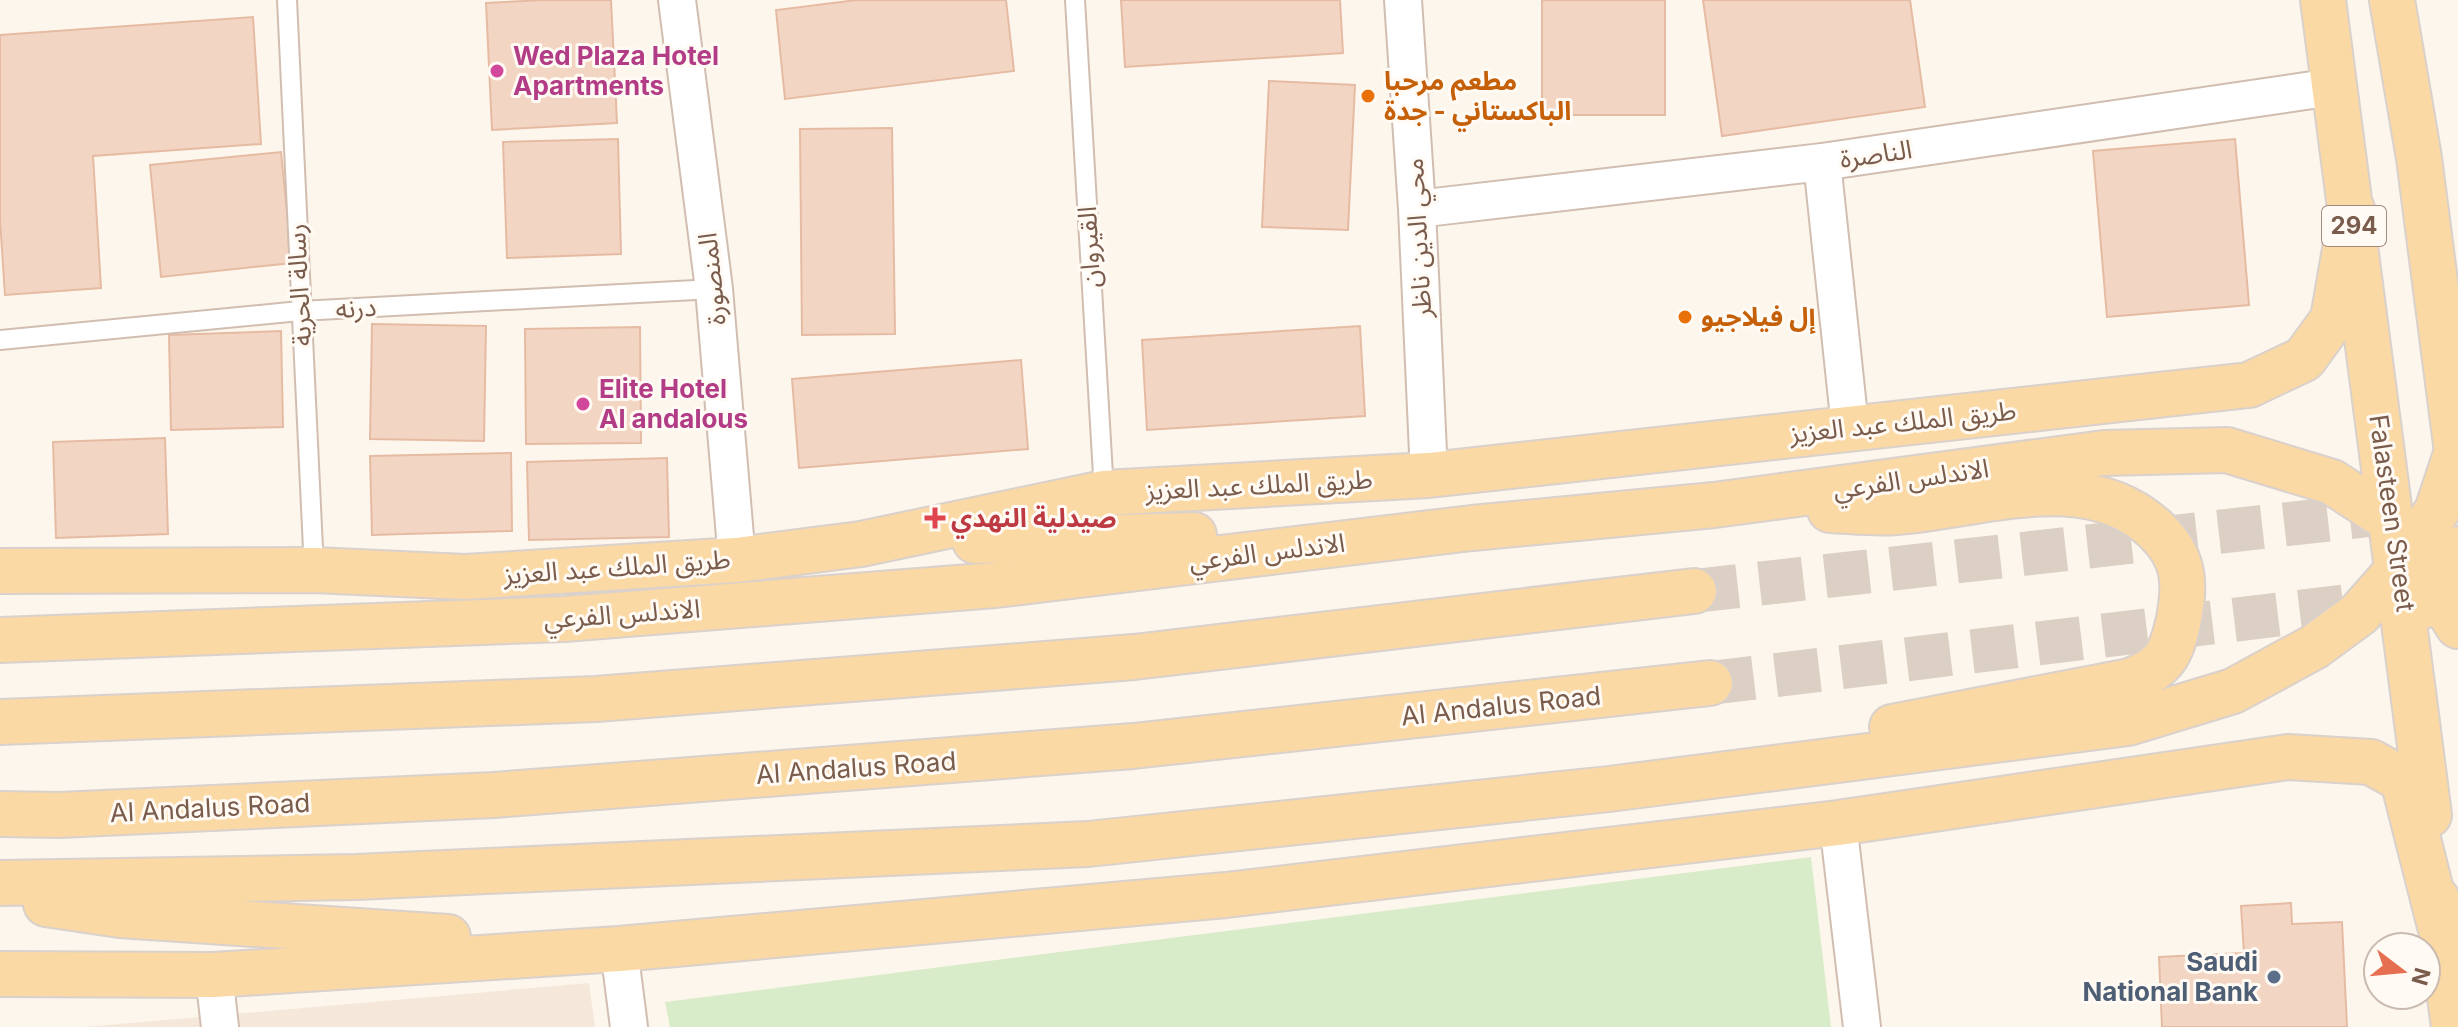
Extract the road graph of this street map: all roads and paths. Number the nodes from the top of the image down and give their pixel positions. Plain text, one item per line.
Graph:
1 (287, 0) edge
2 (677, 0) edge
3 (1075, 0) edge
4 (1403, 0) edge
5 (2323, 0) edge
6 (2392, 0) edge
7 (2333, 87) junction
8 (2419, 158) junction
9 (1822, 162) junction
10 (1417, 209) junction
11 (2352, 209) junction
12 (714, 289) junction
13 (2458, 289) edge
14 (300, 311) junction
15 (0, 340) edge
16 (1850, 427) junction
17 (2457, 456) edge
18 (1429, 475) junction
19 (1104, 493) junction
20 (1714, 505) junction
21 (1472, 528) junction
22 (861, 544) junction
23 (2429, 554) edge
24 (737, 560) junction
25 (314, 570) junction
26 (0, 571) edge
27 (465, 577) junction
28 (1694, 591) tunnel mouth
29 (2458, 626) edge
30 (0, 629) edge
31 (0, 640) edge
32 (1710, 683) tunnel mouth
33 (0, 722) edge
34 (1609, 789) junction
35 (0, 814) edge
36 (1838, 823) junction
37 (0, 883) edge
38 (0, 897) edge
39 (2440, 926) junction
40 (619, 949) junction
41 (0, 974) edge
42 (214, 975) junction
43 (220, 1027) edge
44 (629, 1027) edge
45 (1862, 1027) edge
46 (2454, 1027) edge

1 - 14 lane, رسالة الحرية
2 - 12 street, المنصورة
3 - 19 lane, القيروان
4 - 10 street, محي الدين ناظر
5 - 7 main road, Falasteen Street / 294
6 - 8 main road, 294
7 - 9 street, الناصرة
7 - 11 main road, Falasteen Street / 294
8 - 13 main road
8 - 17 main road, 294
9 - 10 street, الناصرة
9 - 16 street
10 - 18 street, محي الدين ناظر
11 - 16 main road, طريق الملك عبد العزيز
11 - 23 main road, Falasteen Street / 294
12 - 14 lane, درنه
12 - 24 street, المنصورة
14 - 15 lane, درنه
14 - 25 lane, رسالة الحرية
16 - 18 main road, طريق الملك عبد العزيز
17 - 23 main road
18 - 19 main road, طريق الملك عبد العزيز
19 - 22 main road, طريق الملك عبد العزيز
20 - 21 main road, الاندلس الفرعي
20 - 23 main road, الاندلس الفرعي
20 - 34 main road
21 - 22 main road
21 - 31 main road, الاندلس الفرعي
22 - 24 main road, طريق الملك عبد العزيز
23 - 29 main road, الاندلس الفرعي
23 - 34 main road
23 - 39 main road, Falasteen Street
24 - 27 main road, طريق الملك عبد العزيز
25 - 26 main road, طريق الملك عبد العزيز
25 - 27 main road, طريق الملك عبد العزيز
27 - 30 main road
28 - 33 main road
32 - 35 main road, Al Andalus Road
34 - 37 main road
36 - 39 main road
36 - 40 main road
36 - 45 street
38 - 40 main road
39 - 46 main road, Falasteen Street
40 - 42 main road
40 - 44 street
41 - 42 main road
42 - 43 street

